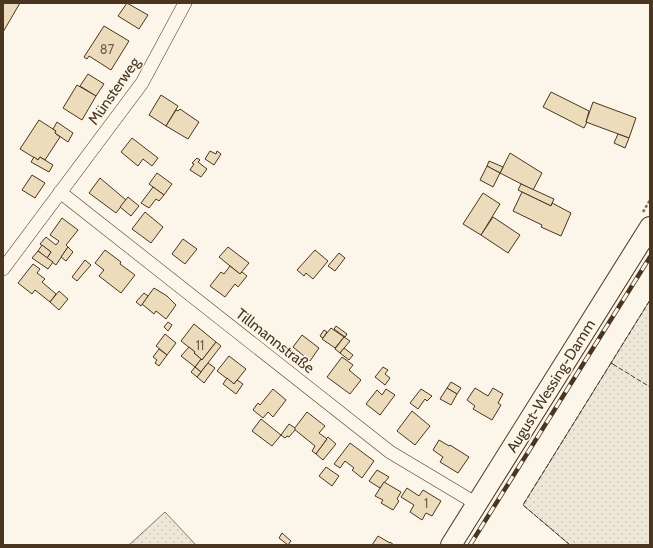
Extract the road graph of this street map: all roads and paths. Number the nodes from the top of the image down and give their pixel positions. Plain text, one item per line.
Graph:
1 (185, 3) edge
2 (60, 192) junction
3 (650, 227) edge
4 (3, 269) edge
5 (477, 504) junction
6 (451, 545) edge

1 - 2 street, Münsterweg
2 - 4 street, Münsterweg
2 - 5 street, Tillmannstraße
3 - 5 main road, August-Wessing-Damm
5 - 6 main road, August-Wessing-Damm

